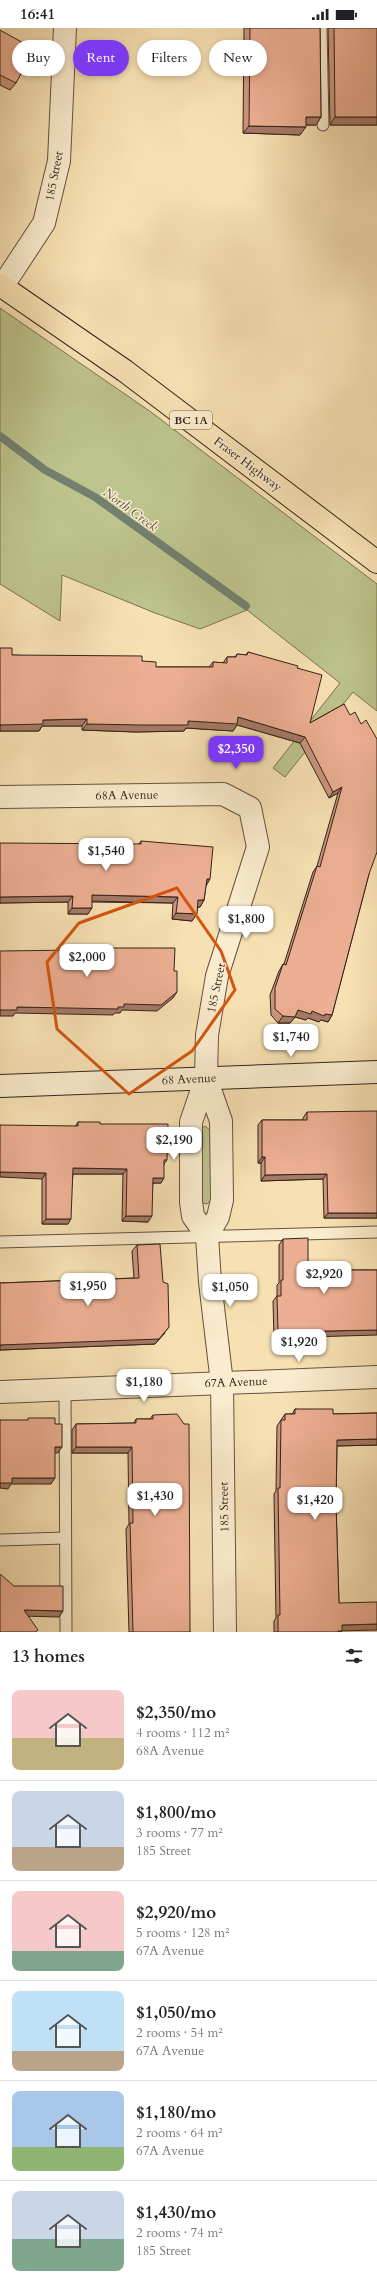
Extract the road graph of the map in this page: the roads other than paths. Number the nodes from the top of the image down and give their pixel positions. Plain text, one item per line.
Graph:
1 (65, 28) edge
2 (322, 28) edge
3 (323, 125) dead end
4 (1, 286) edge
5 (377, 562) edge
6 (0, 797) edge
7 (250, 808) joint
8 (377, 1072) edge
9 (206, 1078) junction
10 (0, 1086) edge
11 (377, 1232) edge
12 (208, 1236) junction
13 (0, 1242) edge
14 (377, 1376) edge
15 (222, 1382) junction
16 (65, 1390) junction
17 (0, 1392) edge
18 (65, 1538) junction
19 (0, 1540) edge
20 (66, 1632) edge
21 (225, 1632) edge

1 - 4 street, 185 Street
2 - 3 lane
4 - 5 main road, Fraser Highway / BC 1A
6 - 7 street, 68A Avenue
7 - 9 street, 185 Street
8 - 9 street, 68 Avenue
9 - 10 street, 68 Avenue
9 - 12 street, 185 Street
9 - 12 street, 185 Street
11 - 12 lane
12 - 13 lane
12 - 15 street, 185 Street
14 - 15 street, 67A Avenue
15 - 16 street, 67A Avenue
15 - 21 street, 185 Street
16 - 17 street, 67A Avenue
16 - 18 lane
18 - 19 lane
18 - 20 lane

